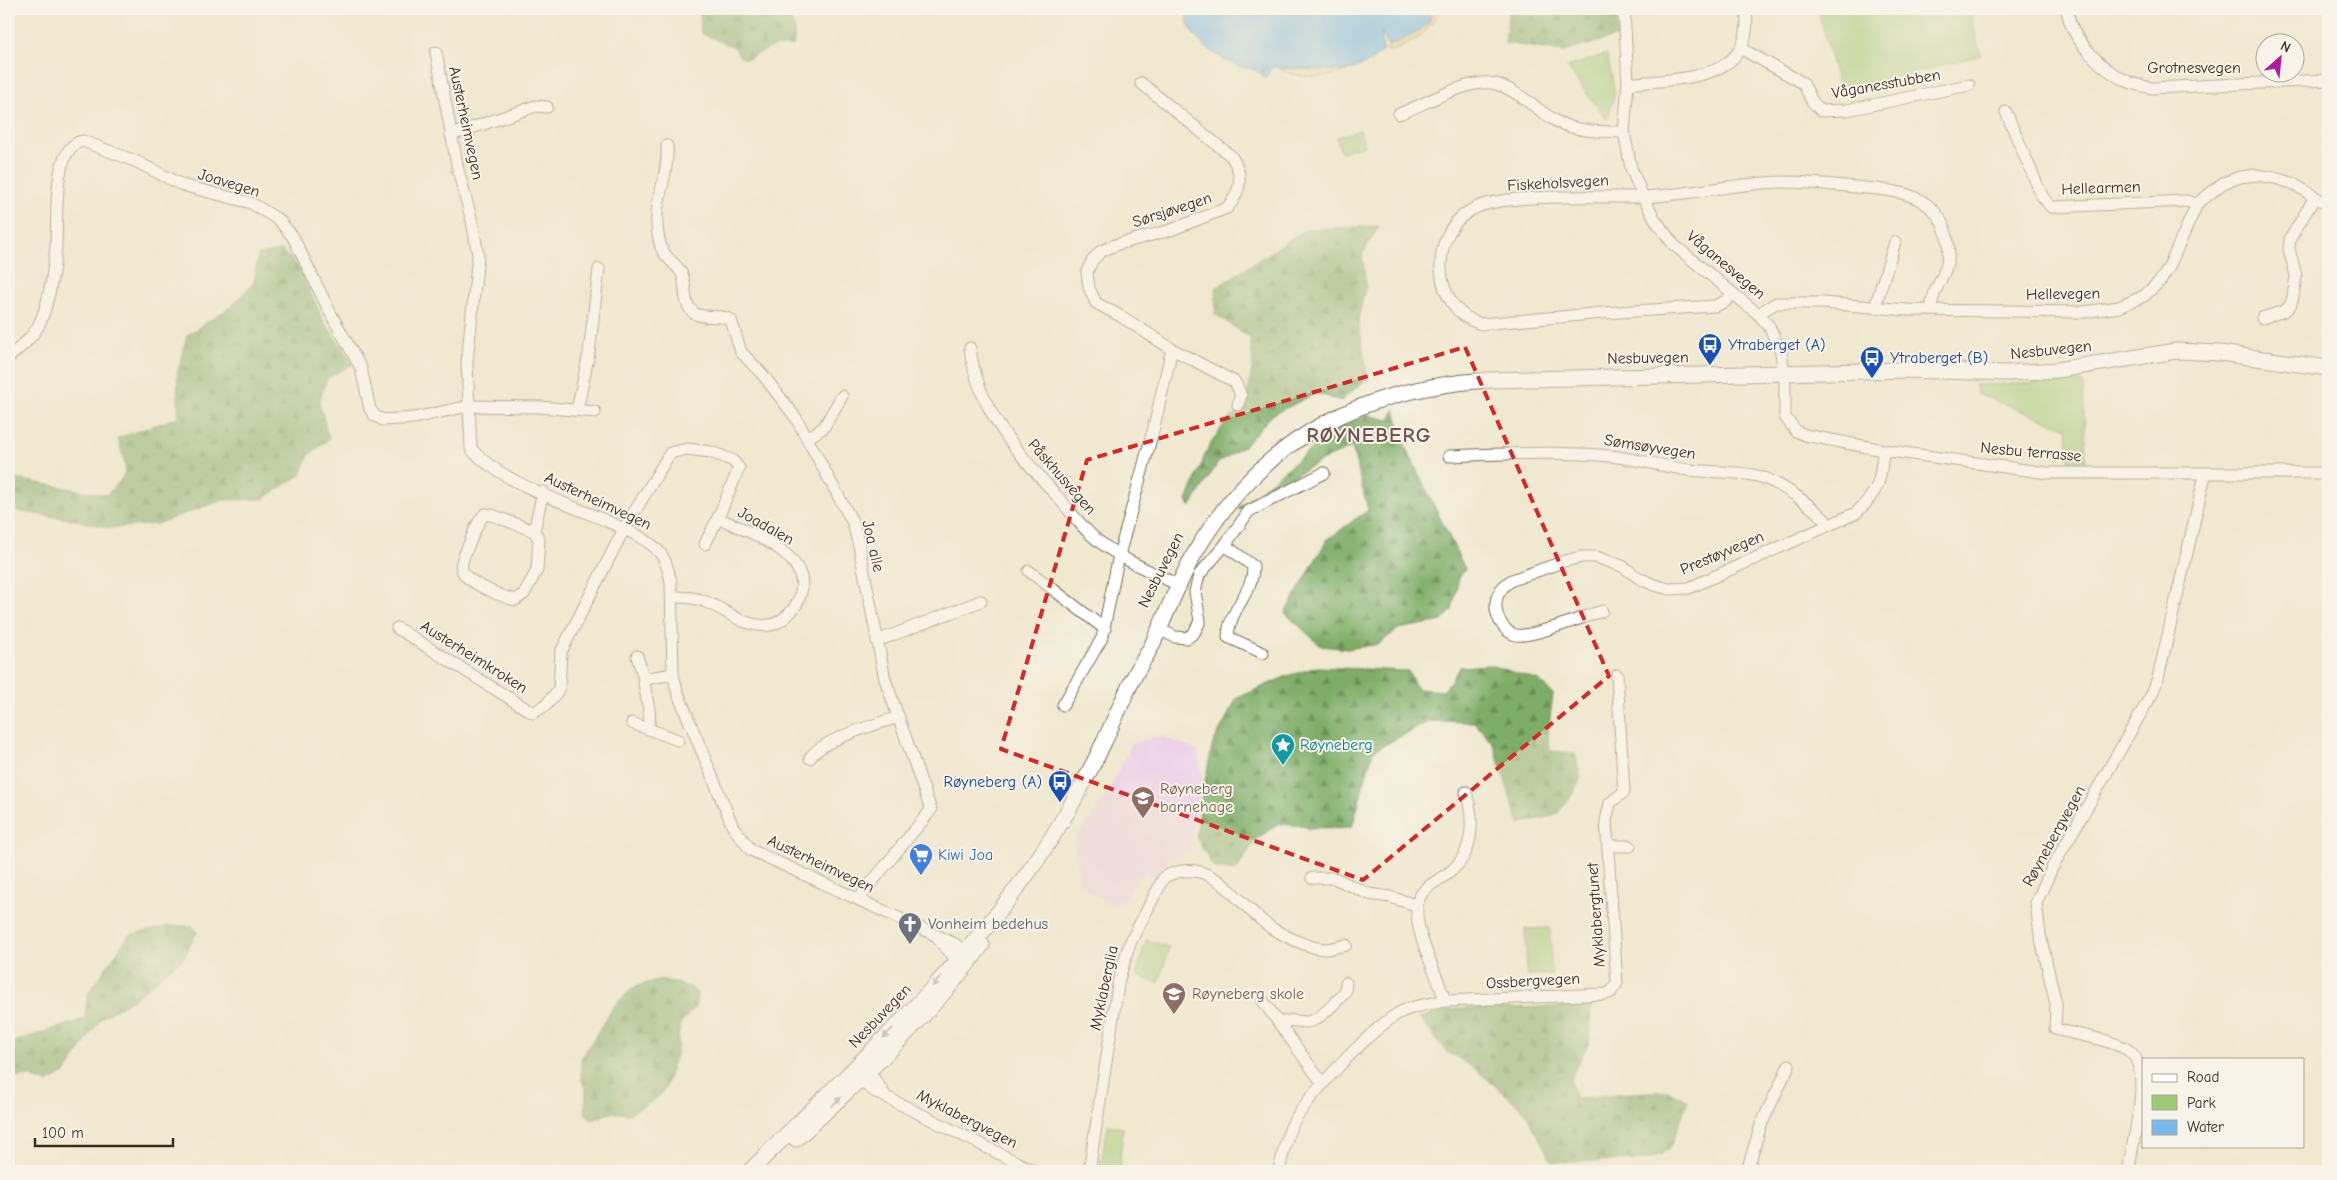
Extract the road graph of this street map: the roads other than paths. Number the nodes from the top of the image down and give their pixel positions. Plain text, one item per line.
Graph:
1 (1624, 9) edge
2 (1746, 9) edge
3 (2067, 9) edge
4 (1742, 50) junction
5 (436, 52) dead end
6 (2328, 80) edge
7 (1141, 83) dead end
8 (1628, 84) junction
9 (1969, 85) dead end
10 (547, 106) dead end
11 (2006, 112) dead end
12 (1399, 114) dead end
13 (1624, 132) junction
14 (452, 135) junction
15 (667, 146) dead end
16 (1643, 197) junction
17 (2315, 197) junction
18 (2196, 204) junction
19 (2328, 205) edge
20 (1895, 242) dead end
21 (599, 269) dead end
22 (1732, 294) junction
23 (1875, 307) junction
24 (1931, 310) junction
25 (1758, 314) junction
26 (2262, 318) dead end
27 (970, 348) dead end
28 (1172, 349) junction
29 (9, 358) edge
30 (2328, 368) edge
31 (1783, 372) junction
32 (842, 396) dead end
33 (1238, 405) dead end
34 (469, 406) junction
35 (577, 410) junction
36 (595, 412) dead end
37 (808, 438) junction
38 (1884, 450) junction
39 (1450, 456) dead end
40 (1324, 472) dead end
41 (2328, 473) edge
42 (2205, 475) junction
43 (543, 492) junction
44 (718, 518) junction
45 (1829, 525) junction
46 (624, 529) junction
47 (534, 531) junction
48 (706, 544) dead end
49 (1225, 545) junction
50 (1119, 556) junction
51 (1029, 571) dead end
52 (1175, 584) junction
53 (672, 596) junction
54 (981, 601) dead end
55 (1602, 611) dead end
56 (397, 628) dead end
57 (1105, 628) junction
58 (1159, 630) junction
59 (877, 641) junction
60 (1263, 653) dead end
61 (637, 656) dead end
62 (674, 674) junction
63 (1135, 675) junction
64 (1617, 675) dead end
65 (644, 679) junction
66 (1063, 705) dead end
67 (899, 717) junction
68 (632, 723) dead end
69 (648, 728) junction
70 (678, 740) dead end
71 (810, 758) dead end
72 (1466, 792) dead end
73 (1608, 846) junction
74 (1630, 846) dead end
75 (1312, 878) dead end
76 (861, 901) junction
77 (1416, 905) junction
78 (1346, 945) dead end
79 (963, 959) junction
80 (1346, 983) dead end
81 (1617, 983) joint
82 (1263, 1001) dead end
83 (1445, 1001) junction
84 (1280, 1024) junction
85 (1789, 1065) dead end
86 (861, 1072) junction
87 (1323, 1084) junction
88 (750, 1171) edge
89 (762, 1171) edge
90 (1034, 1171) edge
91 (1089, 1171) edge
92 (1279, 1171) edge
93 (1747, 1171) edge
94 (2129, 1171) edge

1 - 8 street, Våganesvegen
2 - 4 street
3 - 6 street, Grotnesvegen
4 - 8 street
4 - 9 street, Våganesstubben
5 - 14 street, Austerheimvegen
7 - 28 street, Sørsjøvegen
8 - 13 street, Våganesvegen
10 - 14 street
11 - 18 street, Hellearmen
12 - 13 street
13 - 16 street, Våganesvegen
14 - 34 street, Austerheimvegen
15 - 37 street, Joa alle
16 - 22 street, Våganesvegen
16 - 22 street, Fiskeholsvegen
16 - 24 street, Fiskeholsvegen
17 - 18 street, Hellevegen
17 - 19 street, Hellevegen
17 - 26 street
18 - 24 street, Hellevegen
20 - 23 street
21 - 35 street
22 - 25 street, Våganesvegen
23 - 24 street, Hellevegen
23 - 25 street, Hellevegen
25 - 31 street, Våganesvegen
27 - 50 street, Påskhusvegen
28 - 33 street, Sørsjøvegen
28 - 50 street
29 - 34 street, Joavegen
30 - 31 main road, Nesbuvegen
31 - 38 street, Nesbu terrasse
31 - 52 main road, Nesbuvegen
32 - 37 street
34 - 35 street, Joavegen
34 - 43 street, Austerheimvegen
35 - 36 street, Joavegen
37 - 59 street, Joa alle
38 - 42 street, Nesbu terrasse
38 - 45 street, Prestøyvegen
39 - 45 street, Sømsøyvegen
40 - 49 street
41 - 42 street, Nesbu terrasse
42 - 94 street, Røynebergvegen
43 - 46 street, Austerheimvegen
43 - 47 street
44 - 46 street, Joadalen
44 - 48 street, Joadalen
44 - 53 street, Joadalen
45 - 55 street, Prestøyvegen
46 - 53 street, Austerheimvegen
46 - 56 street, Austerheimkroken
47 - 47 street
49 - 58 street
49 - 60 street
50 - 52 street, Påskhusvegen
50 - 57 street
51 - 57 street
52 - 58 main road, Nesbuvegen
52 - 63 main road, Nesbuvegen
53 - 62 street, Austerheimvegen
54 - 59 street
57 - 66 street
58 - 63 main road, Nesbuvegen
59 - 67 street, Joa alle
61 - 65 street
62 - 65 street
62 - 76 street, Austerheimvegen
63 - 79 main road, Nesbuvegen
64 - 73 street, Myklabergtunet
65 - 69 street
67 - 71 street
67 - 76 street, Joa alle
68 - 69 street
69 - 70 street
72 - 77 street
73 - 74 street, Myklabergtunet
73 - 81 street, Myklabergtunet
75 - 77 street
76 - 79 street, Austerheimvegen
77 - 83 street
78 - 91 street, Myklaberglia
79 - 86 main road, Nesbuvegen
80 - 84 street
81 - 83 street, Ossbergvegen
82 - 84 street
83 - 87 street
84 - 87 street
85 - 93 street
86 - 88 main road, Nesbuvegen
89 -> 86 main road, Nesbuvegen
86 - 90 street, Myklabergvegen
87 - 92 street

